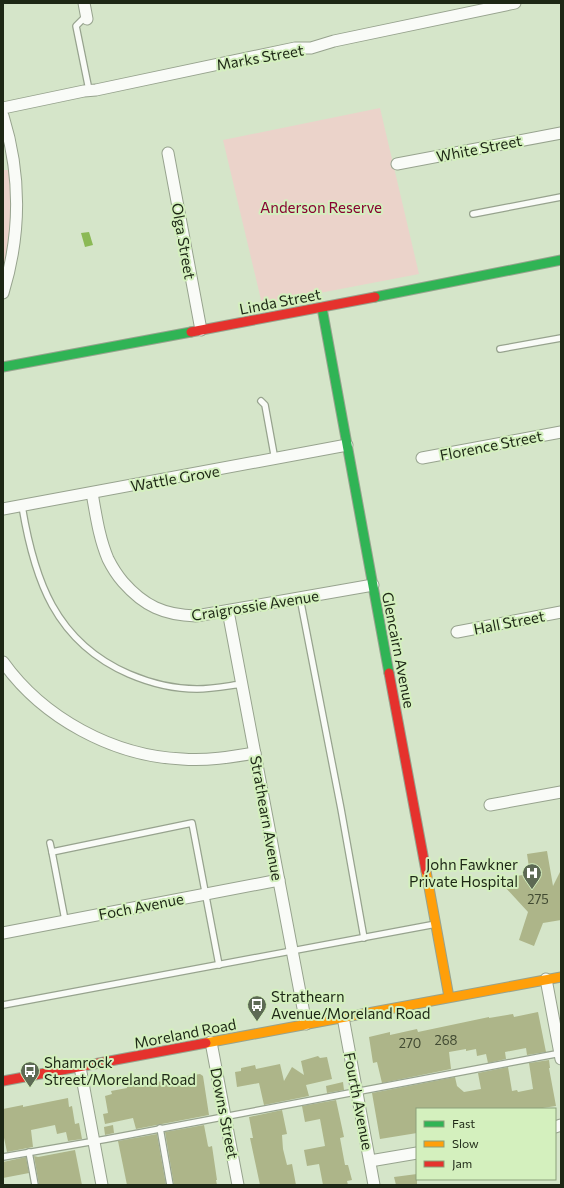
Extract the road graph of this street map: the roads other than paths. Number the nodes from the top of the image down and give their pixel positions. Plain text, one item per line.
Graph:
1 (84, 3) edge
2 (515, 3) edge
3 (87, 17) joint
4 (89, 90) junction
5 (3, 108) edge
6 (3, 116) edge
7 (561, 133) edge
8 (168, 153) dead end
9 (8, 161) edge
10 (397, 164) dead end
11 (561, 197) edge
12 (472, 214) dead end
13 (561, 260) edge
14 (3, 293) edge
15 (322, 308) junction
16 (201, 330) junction
17 (561, 338) edge
18 (500, 349) dead end
19 (3, 367) edge
20 (261, 401) dead end
21 (561, 432) edge
22 (347, 445) junction
23 (422, 458) dead end
24 (275, 460) junction
25 (92, 493) junction
26 (22, 506) junction
27 (3, 509) edge
28 (373, 586) junction
29 (300, 598) junction
30 (228, 611) junction
31 (561, 612) edge
32 (457, 632) dead end
33 (3, 662) edge
34 (242, 684) junction
35 (255, 753) junction
36 (561, 792) edge
37 (490, 805) dead end
38 (50, 843) dead end
39 (52, 852) junction
40 (279, 880) junction
41 (206, 894) junction
42 (65, 920) junction
43 (436, 924) junction
44 (3, 933) edge
45 (364, 938) junction
46 (291, 951) junction
47 (220, 965) junction
48 (561, 977) edge
49 (546, 979) junction
50 (450, 997) junction
51 (3, 1005) edge
52 (343, 1017) junction
53 (306, 1024) junction
54 (211, 1042) junction
55 (561, 1055) edge
56 (80, 1067) junction
57 (3, 1081) edge
58 (357, 1091) junction
59 (225, 1115) junction
60 (160, 1128) junction
61 (94, 1140) junction
62 (29, 1152) junction
63 (416, 1152) edge
64 (3, 1157) edge
65 (370, 1161) junction
66 (35, 1185) edge
67 (102, 1185) edge
68 (170, 1185) edge
69 (238, 1185) edge
70 (374, 1185) edge

1 - 3 street
2 - 4 street, Marks Street
3 - 4 lane
4 - 5 street, Marks Street
6 - 9 street
7 - 10 street, White Street
8 - 16 street, Olga Street
9 - 14 street
11 - 12 lane
13 - 15 street, Linda Street
15 - 16 street, Linda Street
15 - 22 street, Glencairn Avenue
16 - 19 street, Linda Street
17 - 18 lane
20 - 24 lane
21 - 23 street, Florence Street
22 - 24 street, Wattle Grove
22 - 28 street, Glencairn Avenue
24 - 25 street, Wattle Grove
25 - 26 street, Wattle Grove
25 - 30 street, Craigrossie Avenue
26 - 27 street, Wattle Grove
26 - 34 lane
28 - 29 street, Craigrossie Avenue
28 - 43 street, Glencairn Avenue
29 - 30 street, Craigrossie Avenue
29 - 45 lane
30 - 34 street, Strathearn Avenue
31 - 32 street, Hall Street
33 - 35 street
34 - 35 street, Strathearn Avenue
35 - 40 street, Strathearn Avenue
36 - 37 street
38 - 39 lane
39 - 41 lane
39 - 42 lane
40 - 41 street, Foch Avenue
40 - 46 street, Strathearn Avenue
41 - 42 street, Foch Avenue
41 - 47 lane
42 - 44 street, Foch Avenue
43 - 45 lane
43 - 50 street, Glencairn Avenue
45 - 46 lane
46 - 47 lane
46 - 53 street, Strathearn Avenue
47 - 51 lane
48 - 49 street, Moreland Road
49 - 50 street, Moreland Road
49 - 55 street
50 - 52 street, Moreland Road
52 - 53 street, Moreland Road
52 - 58 street, Fourth Avenue
53 - 54 street, Moreland Road
54 - 56 street, Moreland Road
54 - 59 street, Downs Street
55 - 58 lane
56 - 57 street, Moreland Road
56 - 61 street
58 - 59 lane
58 - 65 street, Fourth Avenue
59 - 60 lane
59 - 69 street, Downs Street
60 - 61 lane
60 - 68 lane
61 - 62 lane
61 - 67 street
62 - 64 lane
62 - 66 lane
63 - 65 street
65 - 70 street, Fourth Avenue

